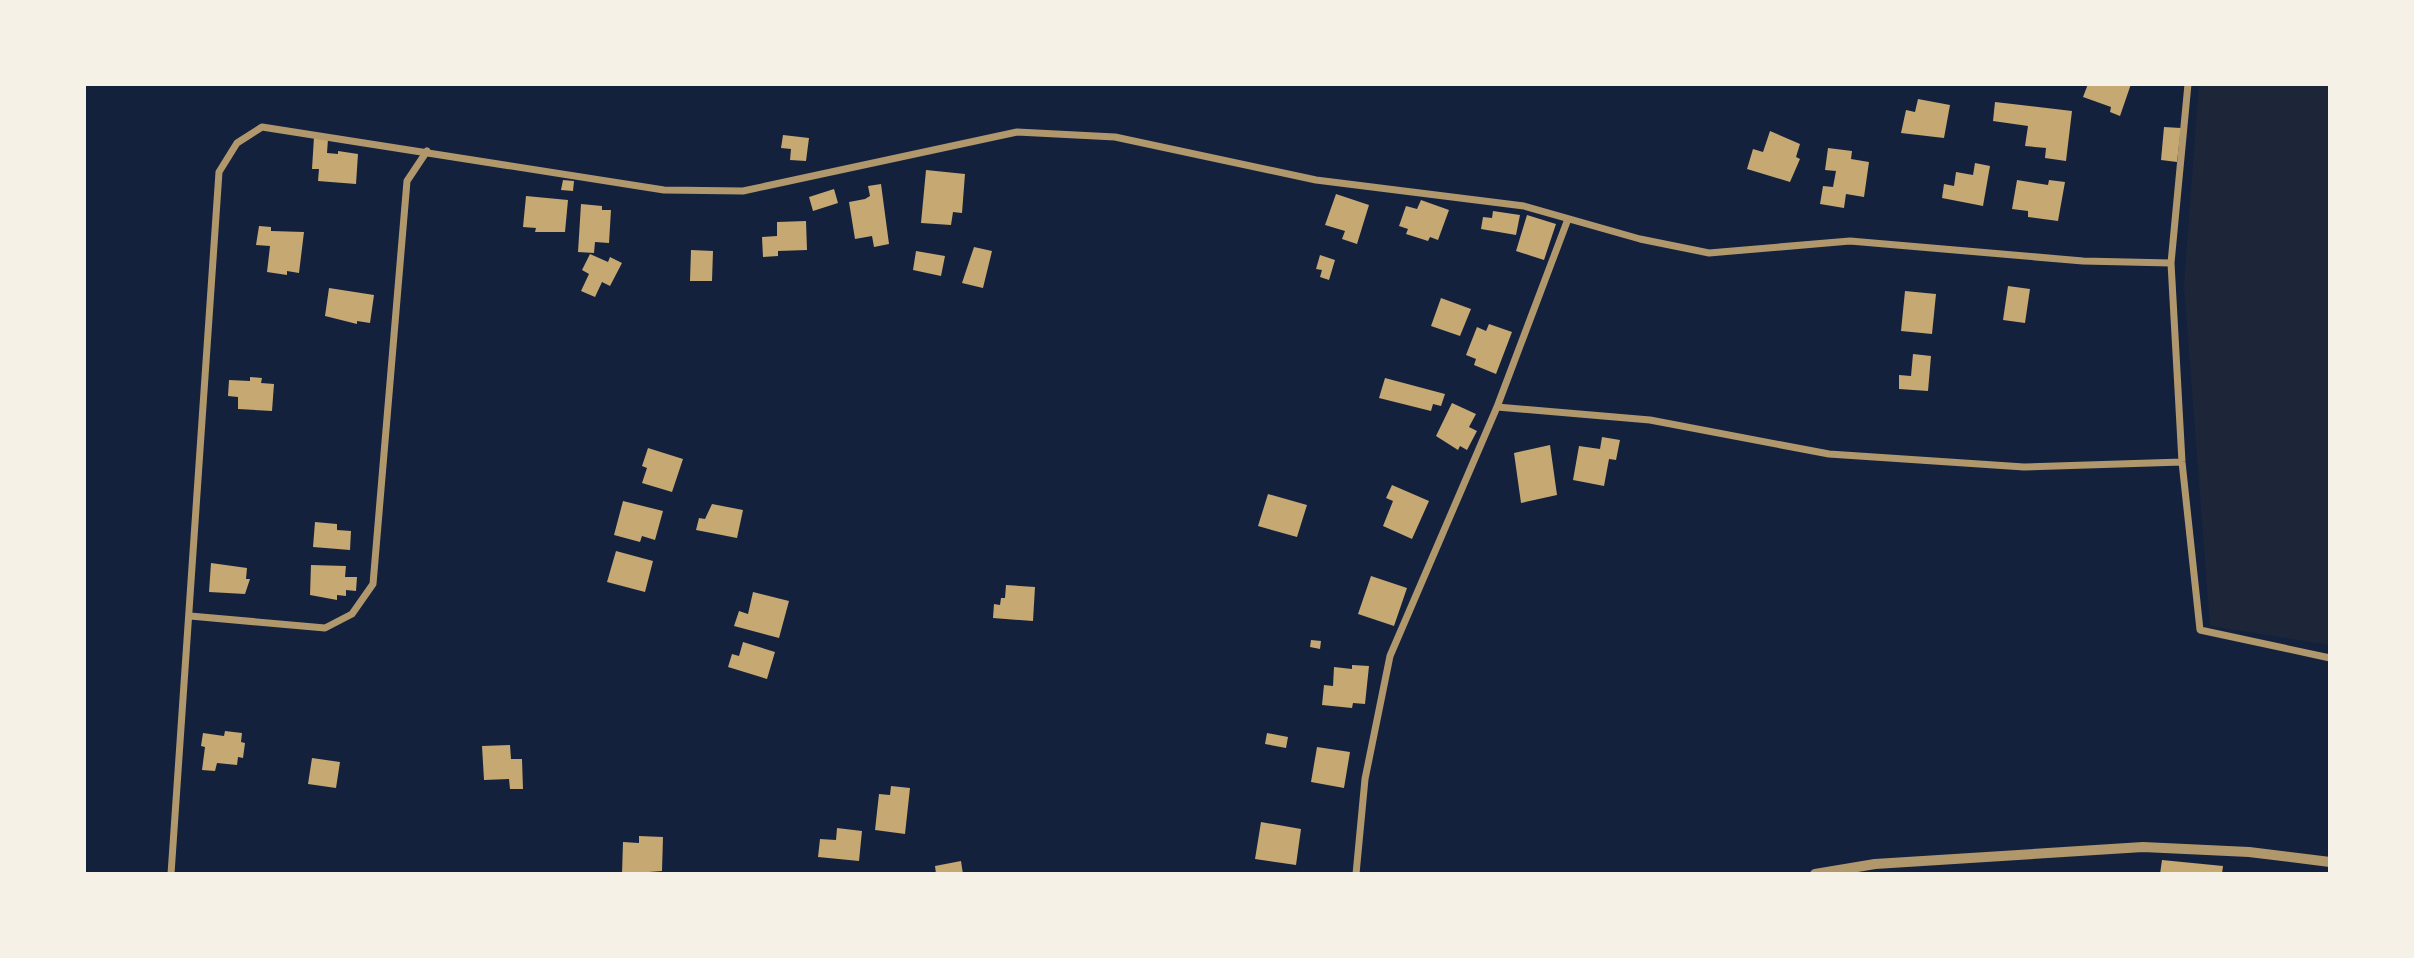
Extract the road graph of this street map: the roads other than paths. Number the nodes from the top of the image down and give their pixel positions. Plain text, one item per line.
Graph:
1 (2188, 84) edge
2 (427, 151) junction
3 (1567, 219) junction
4 (2171, 263) junction
5 (1497, 407) junction
6 (2182, 462) junction
7 (190, 616) junction
8 (2330, 658) edge
9 (2330, 862) edge
10 (171, 874) edge
11 (1356, 874) edge
12 (1815, 874) edge

1 - 4 street
2 - 3 street
2 - 7 street
2 - 7 street
3 - 4 street
3 - 5 street
4 - 6 street
5 - 6 street
5 - 11 street
6 - 8 street
7 - 10 street
9 - 12 street

